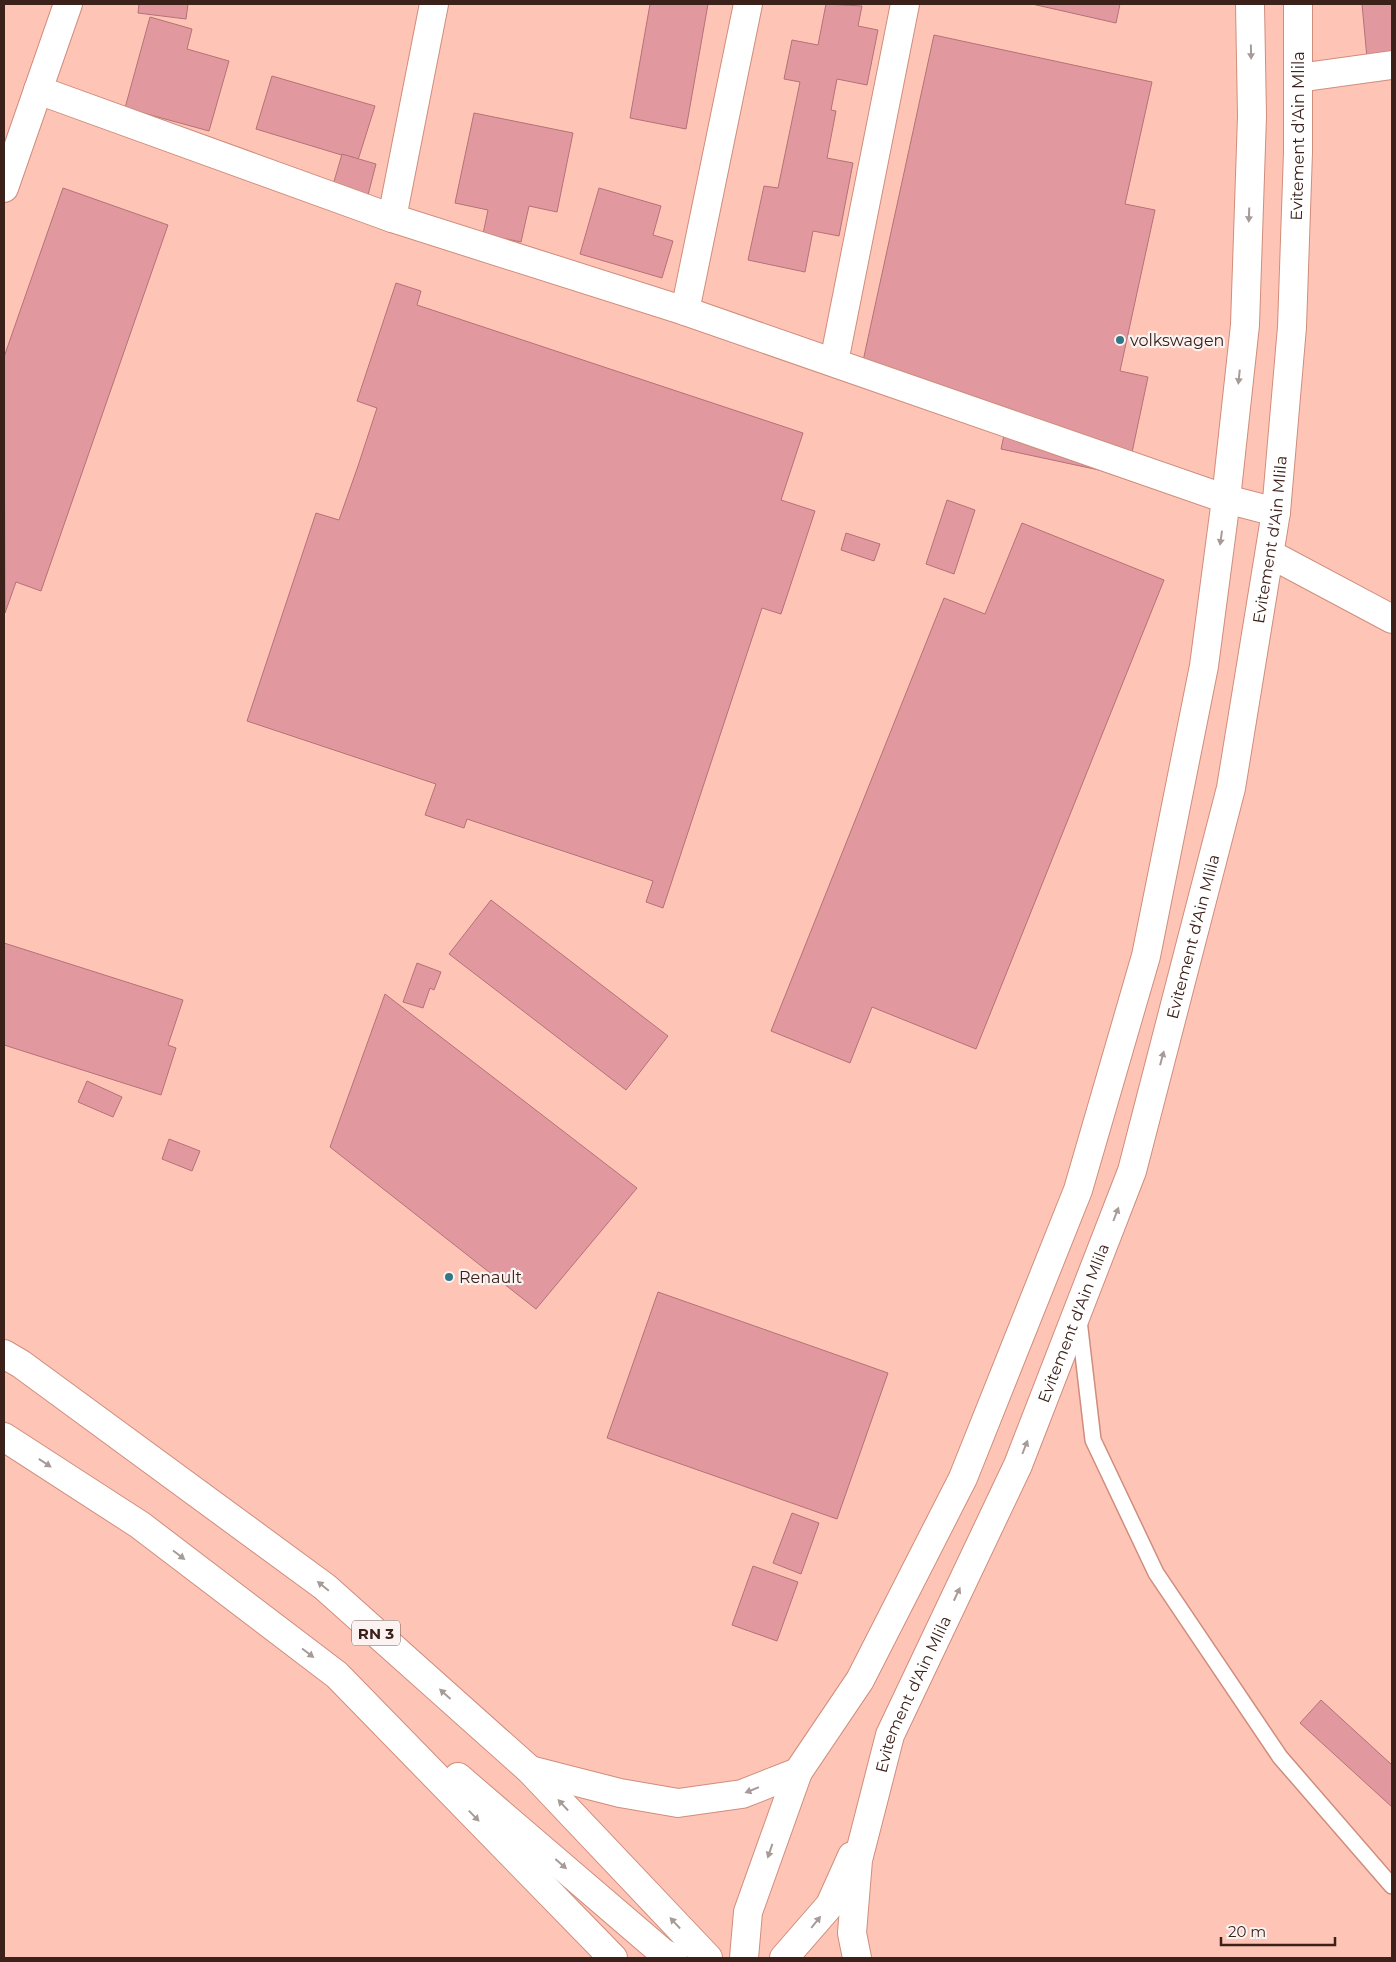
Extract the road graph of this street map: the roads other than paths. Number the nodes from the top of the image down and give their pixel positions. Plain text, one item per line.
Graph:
1 (68, 4) edge
2 (434, 4) edge
3 (748, 4) edge
4 (905, 4) edge
5 (1250, 4) edge
6 (1298, 4) edge
7 (1392, 65) edge
8 (1298, 78) junction
9 (38, 90) junction
10 (5, 183) edge
11 (392, 218) junction
12 (685, 310) junction
13 (834, 362) junction
14 (1226, 499) junction
15 (1276, 512) junction
16 (1270, 554) junction
17 (1392, 619) edge
18 (1078, 1312) junction
19 (4, 1354) edge
20 (4, 1437) edge
21 (337, 1675) junction
22 (530, 1770) junction
23 (798, 1772) junction
24 (869, 1818) junction
25 (1392, 1886) edge
26 (613, 1958) edge
27 (673, 1958) edge
28 (708, 1958) edge
29 (744, 1958) edge
30 (784, 1958) edge
31 (857, 1958) edge

1 - 9 main road
2 - 11 main road
3 - 12 main road
4 - 13 main road
5 -> 14 main road
6 - 8 main road, Evitement d'Ain Mlila
7 - 8 main road
8 - 15 main road, Evitement d'Ain Mlila
9 - 10 main road
9 - 11 main road
11 - 12 main road
12 - 13 main road
13 - 14 main road
14 - 15 main road
14 -> 23 main road
15 - 16 main road, Evitement d'Ain Mlila
16 - 17 main road
18 -> 16 main road, Evitement d'Ain Mlila
24 -> 18 main road, Evitement d'Ain Mlila
18 - 25 lane
22 -> 19 main road, RN 3
20 -> 21 main road
21 -> 26 main road
21 -> 27 main road
23 -> 22 main road
28 -> 22 main road, RN 3
23 -> 29 main road
30 -> 24 main road
24 - 31 main road

